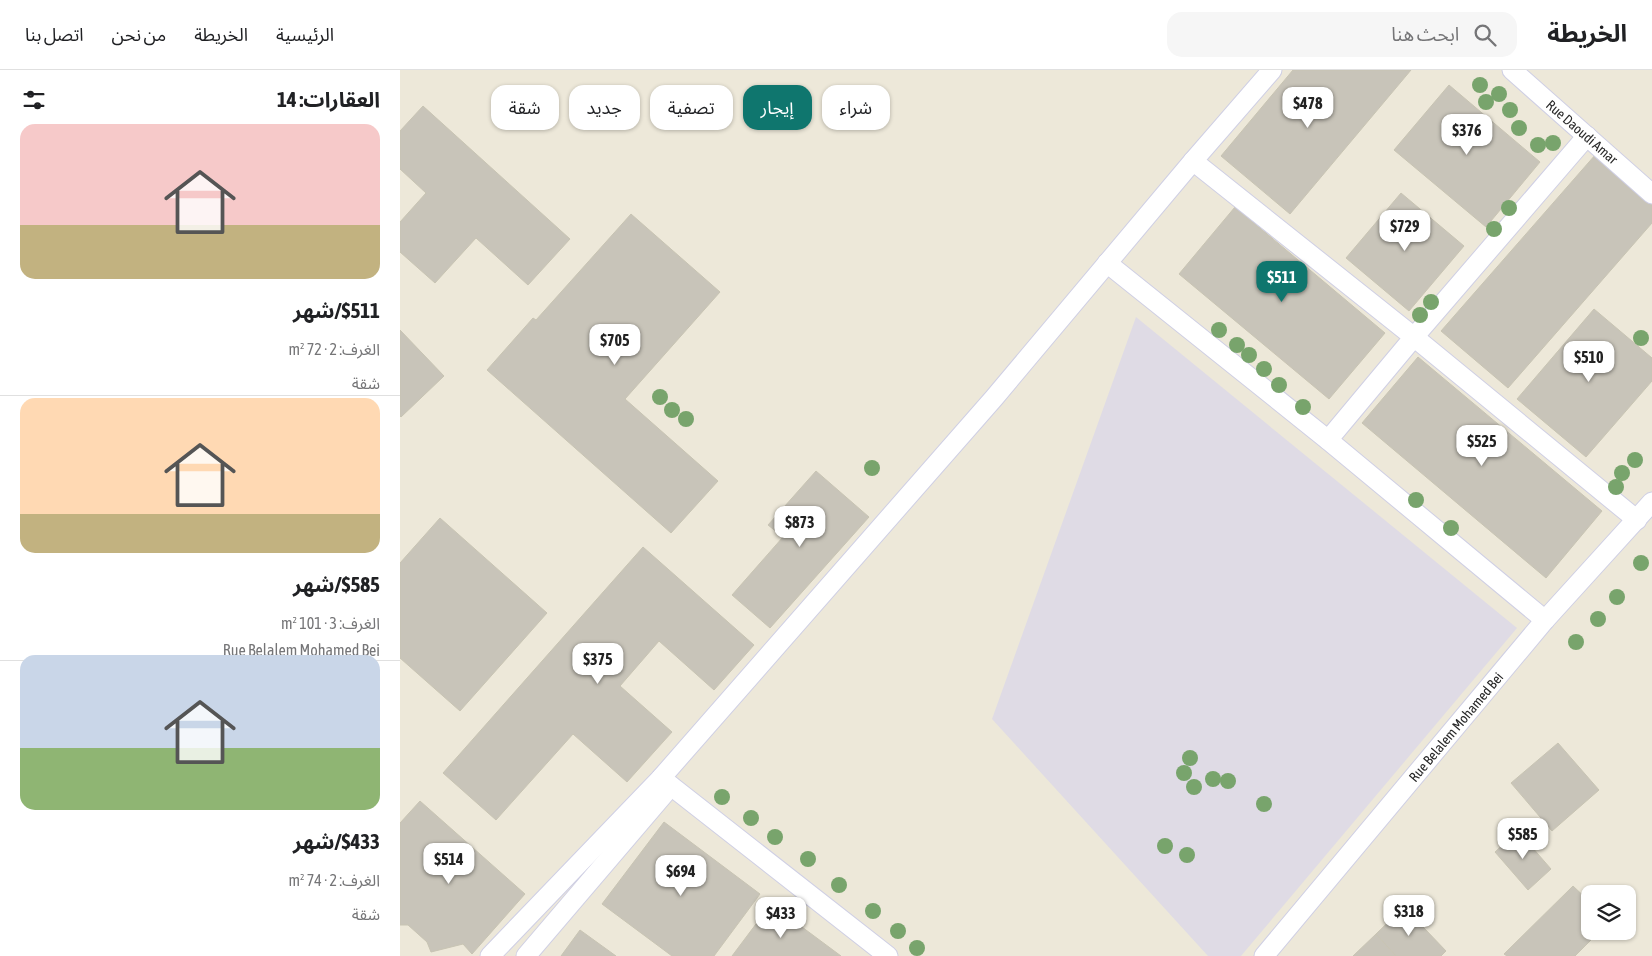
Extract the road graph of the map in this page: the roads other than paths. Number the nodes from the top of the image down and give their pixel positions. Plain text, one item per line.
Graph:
1 (1272, 70) edge
2 (1512, 70) edge
3 (1587, 136) junction
4 (1193, 161) junction
5 (1652, 194) edge
6 (1107, 263) junction
7 (1414, 337) junction
8 (1328, 440) junction
9 (1652, 502) edge
10 (1637, 520) junction
11 (1545, 620) junction
12 (666, 782) junction
13 (490, 956) edge
14 (526, 956) edge
15 (888, 956) edge
16 (1264, 956) edge

1 - 4 street
2 - 3 street, Rue Daoudi Amar
3 - 5 street, Rue Daoudi Amar
3 - 7 street
4 - 6 street
4 - 7 street
6 - 8 street
6 - 12 street
7 - 8 street
7 - 10 street
8 - 11 street
9 - 10 street, Rue Belalem Mohamed Bei
10 - 11 street, Rue Belalem Mohamed Bei
11 - 16 street, Rue Belalem Mohamed Bei
12 - 13 street
12 - 14 street
12 - 15 street

